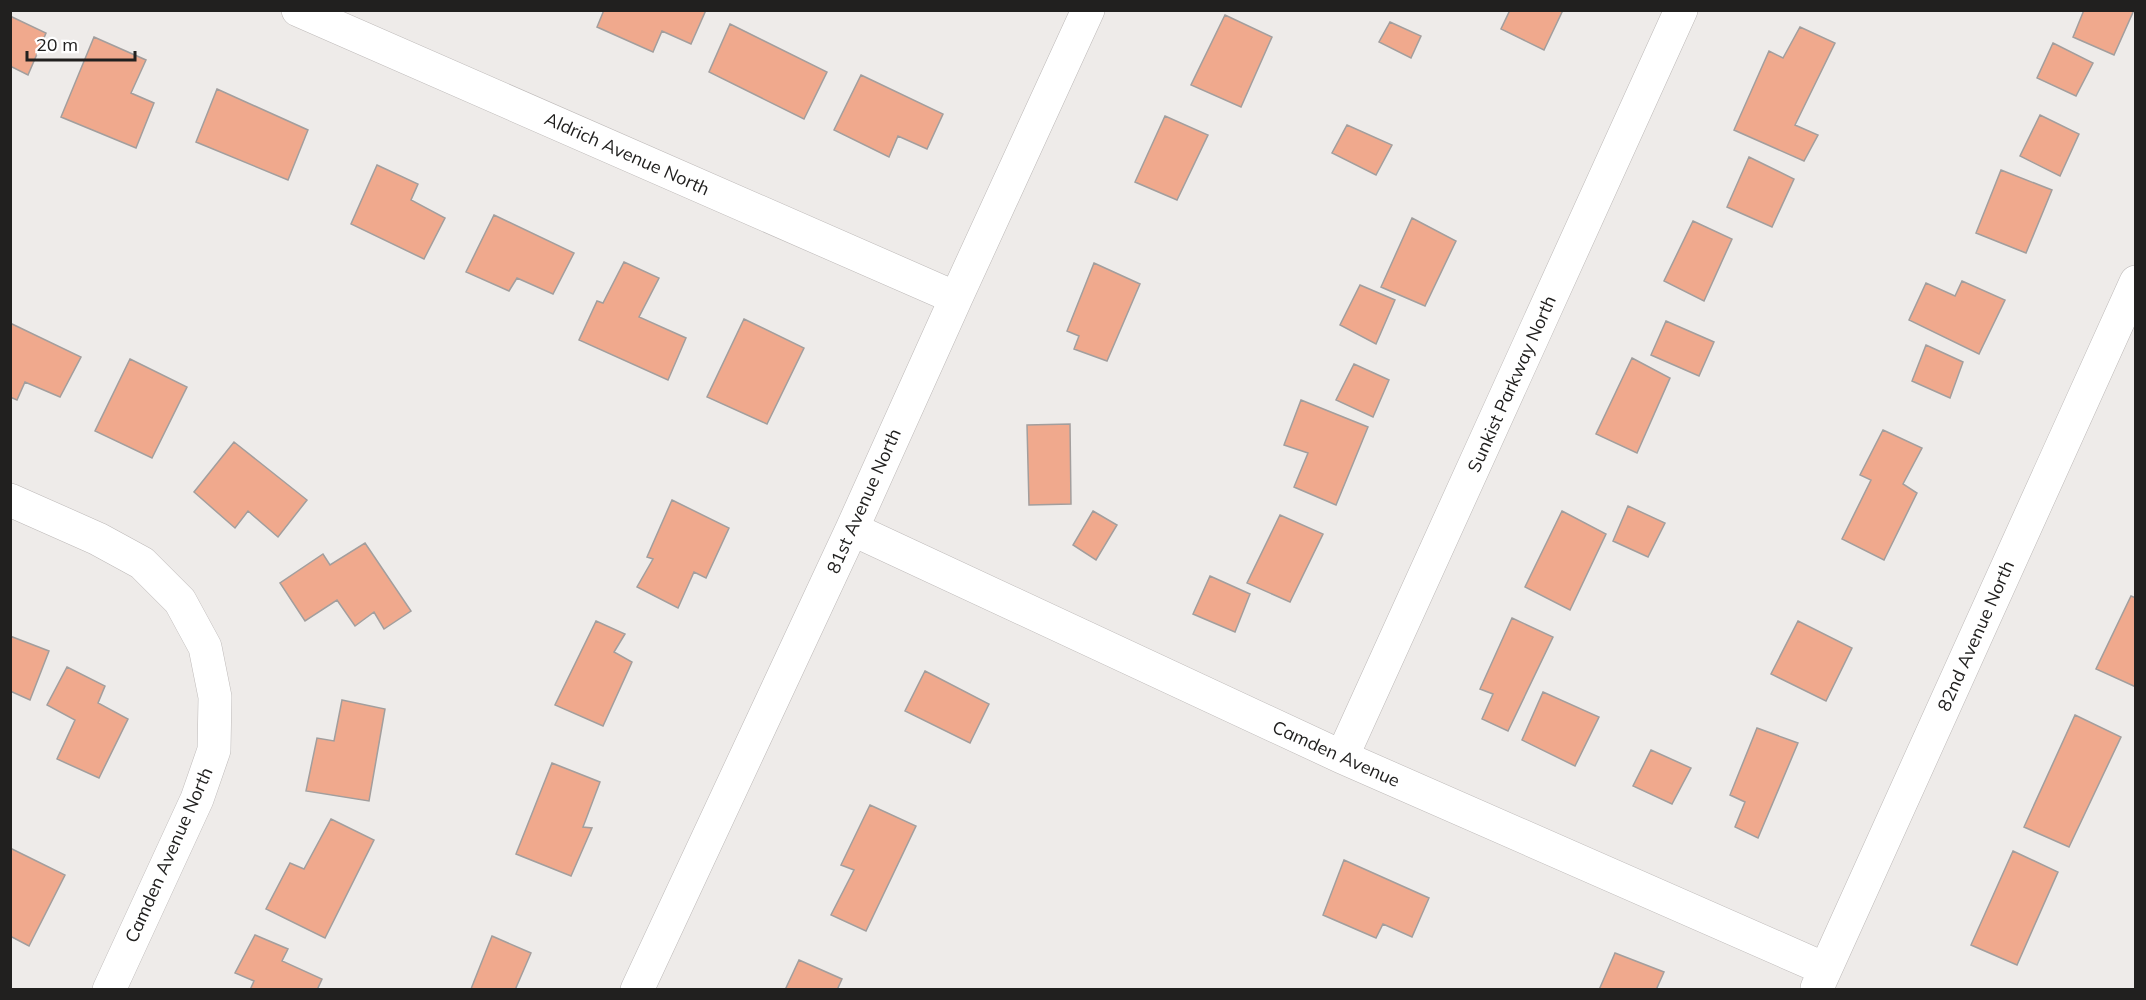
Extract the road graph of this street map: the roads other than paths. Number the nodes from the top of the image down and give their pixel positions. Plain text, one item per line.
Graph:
1 (298, 10) edge
2 (1088, 10) edge
3 (1681, 10) edge
4 (2136, 282) edge
5 (956, 298) junction
6 (10, 500) edge
7 (852, 529) junction
8 (1342, 757) junction
9 (1820, 979) edge
10 (109, 990) edge
11 (637, 990) edge

1 - 5 street, Aldrich Avenue North
2 - 5 street, 81st Avenue North
3 - 8 street, Sunkist Parkway North
4 - 9 street, 82nd Avenue North
5 - 7 street, 81st Avenue North
6 - 10 street, Camden Avenue North
7 - 8 street, Camden Avenue
7 - 11 street, 81st Avenue North
8 - 9 street, Camden Avenue

